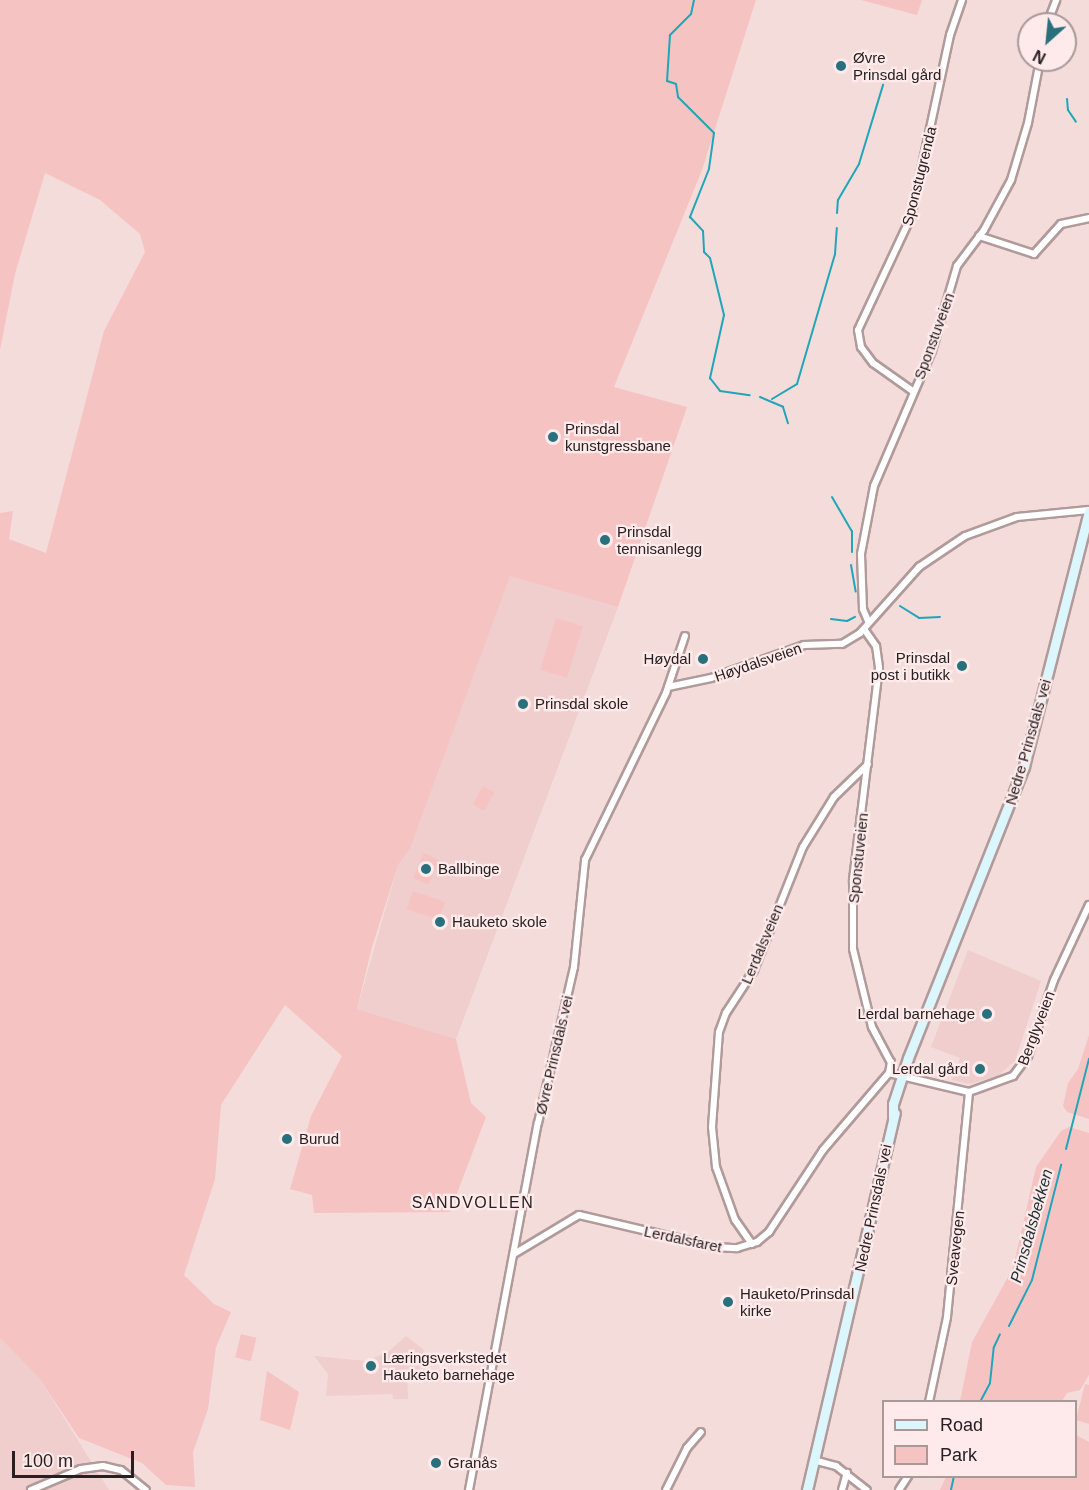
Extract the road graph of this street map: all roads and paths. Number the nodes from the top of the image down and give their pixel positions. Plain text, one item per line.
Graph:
1 (962, 0) edge
2 (1037, 72) edge
3 (1089, 218) edge
4 (979, 237) junction
5 (914, 392) junction
6 (1089, 511) edge
7 (868, 621) junction
8 (864, 629) junction
9 (685, 636) dead end
10 (668, 687) junction
11 (868, 764) junction
12 (1089, 905) edge
13 (890, 1073) junction
14 (905, 1077) junction
15 (969, 1092) junction
16 (752, 1244) junction
17 (514, 1254) junction
18 (929, 1400) edge
19 (701, 1432) dead end
20 (817, 1461) junction
21 (847, 1473) junction
22 (813, 1474) junction
23 (31, 1490) edge
24 (146, 1490) edge
25 (469, 1490) edge
26 (666, 1490) edge
27 (807, 1490) edge
28 (813, 1490) edge
29 (842, 1490) edge
30 (867, 1490) edge

1 - 5 street, Sponstugrenda
2 - 4 street, Sponstuveien
3 - 4 street
4 - 5 street, Sponstuveien
5 - 7 street, Sponstuveien
6 - 7 street
6 - 14 main road, Nedre Prinsdals vei
7 - 8 street
8 - 10 street, Høydalsveien
8 - 11 street, Sponstuveien
9 - 10 street, Øvre Prinsdals vei
10 - 17 street, Øvre Prinsdals vei
11 - 13 street, Sponstuveien
11 - 16 street, Lerdalsveien
12 - 15 street, Berglyveien
13 - 14 street
13 - 16 street
14 - 15 street
14 - 20 main road, Nedre Prinsdals vei
15 - 18 street, Sveavegen
16 - 17 street, Lerdalsfaret
17 - 25 street, Øvre Prinsdals vei
19 - 26 street
20 - 21 street
20 - 22 main road, Nedre Prinsdals vei
21 - 29 street
21 - 30 street
22 - 27 main road, Nedre Prinsdals vei
22 - 28 main road, Nedre Prinsdals vei
23 - 24 street

